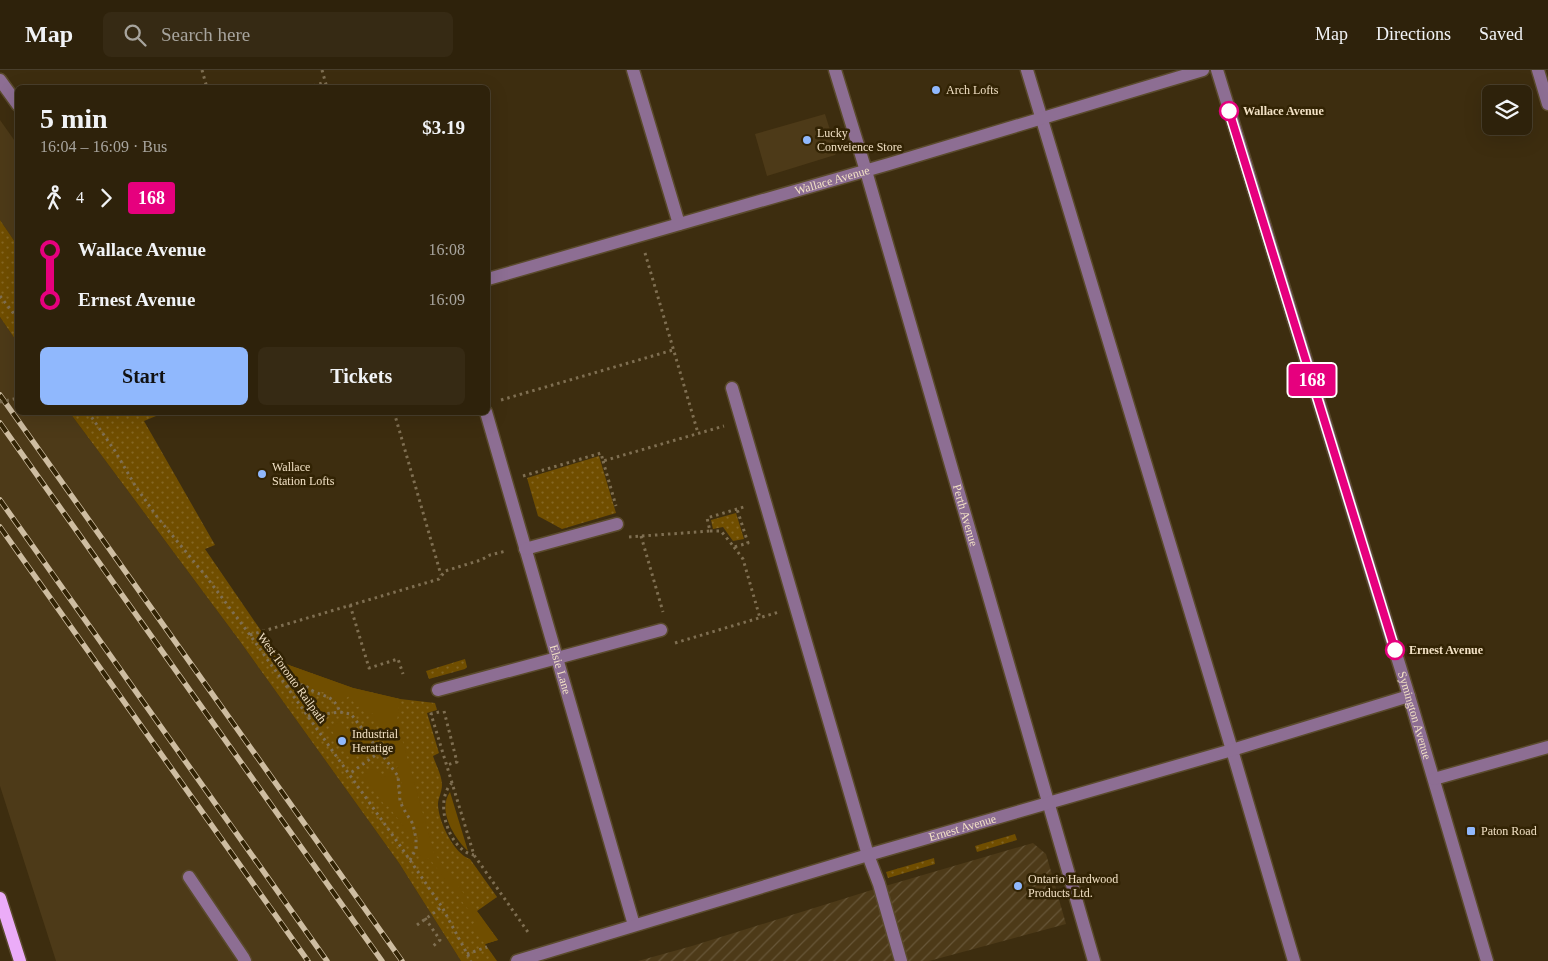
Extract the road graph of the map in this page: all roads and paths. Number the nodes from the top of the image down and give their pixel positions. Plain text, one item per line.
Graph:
1 (202, 70) edge
2 (322, 70) edge
3 (633, 70) edge
4 (835, 70) edge
5 (1027, 70) edge
6 (1203, 70) edge
7 (1217, 70) edge
8 (1538, 70) edge
9 (0, 80) edge
10 (325, 82) junction
11 (206, 85) edge
12 (316, 85) edge
13 (326, 85) edge
14 (15, 101) edge
15 (1548, 104) edge
16 (1042, 119) junction
17 (866, 170) junction
18 (679, 224) junction
19 (639, 236) junction
20 (490, 278) edge
21 (0, 296) edge
22 (15, 315) edge
23 (673, 350) junction
24 (732, 388) dead end
25 (15, 399) edge
26 (500, 400) dead end
27 (0, 402) edge
28 (90, 415) edge
29 (395, 415) edge
30 (487, 415) edge
31 (741, 420) junction
32 (698, 433) junction
33 (603, 461) junction
34 (523, 476) dead end
35 (765, 500) junction
36 (617, 509) dead end
37 (737, 509) junction
38 (617, 524) dead end
39 (710, 532) junction
40 (641, 536) junction
41 (626, 537) dead end
42 (734, 546) junction
43 (525, 549) junction
44 (506, 551) dead end
45 (441, 575) junction
46 (350, 605) junction
47 (795, 607) junction
48 (760, 618) junction
49 (663, 625) joint
50 (250, 635) junction
51 (672, 644) dead end
52 (557, 659) junction
53 (402, 674) dead end
54 (287, 686) junction
55 (438, 690) dead end
56 (1409, 696) junction
57 (340, 712) junction
58 (308, 716) junction
59 (1548, 747) edge
60 (1232, 750) junction
61 (380, 752) junction
62 (446, 765) junction
63 (349, 774) junction
64 (1434, 779) junction
65 (452, 783) junction
66 (1049, 803) junction
67 (474, 855) junction
68 (868, 855) junction
69 (410, 860) junction
70 (189, 877) dead end
71 (0, 898) edge
72 (442, 907) junction
73 (425, 918) junction
74 (416, 925) dead end
75 (634, 925) junction
76 (530, 935) dead end
77 (432, 947) dead end
78 (488, 947) dead end
79 (467, 954) junction
80 (20, 961) edge
81 (245, 961) edge
82 (471, 961) edge
83 (516, 961) edge
84 (901, 961) edge
85 (1094, 961) edge
86 (1294, 961) edge
87 (1487, 961) edge

1 - 11 path
2 - 10 path
3 - 18 street
4 - 17 street, Perth Avenue
5 - 16 street
6 - 16 street, Wallace Avenue
7 - 56 street, Symington Avenue
8 - 15 street
9 - 14 street
10 - 12 path
10 - 13 path
16 - 17 street, Wallace Avenue
16 - 60 street
17 - 18 street, Wallace Avenue
17 - 66 street, Perth Avenue
18 - 19 street, Wallace Avenue
19 - 20 street, Wallace Avenue
19 - 23 path
21 - 22 path
23 - 26 path
23 - 32 path
24 - 31 street
25 - 27 path, bridge
28 - 50 path, West Toronto Railpath
29 - 45 path
30 - 43 street, Elsie Lane
31 - 32 path
31 - 35 street
32 - 33 path
33 - 34 path
33 - 36 path
35 - 37 path
35 - 47 street
37 - 39 path
37 - 42 path
38 - 43 street
39 - 40 path
39 - 42 path
40 - 41 path
40 - 49 path
42 - 48 path
43 - 52 street, Elsie Lane
44 - 45 path
45 - 46 path
46 - 50 path
46 - 53 path
47 - 48 path
47 - 68 street
48 - 51 path
49 - 52 street
50 - 54 path, West Toronto Railpath
52 - 55 street
52 - 75 street, Elsie Lane
54 - 57 path
54 - 58 path, West Toronto Railpath
56 - 60 street, Ernest Avenue
56 - 64 street, Symington Avenue
57 - 58 path
57 - 61 path
58 - 63 path, West Toronto Railpath
59 - 64 street
60 - 66 street, Ernest Avenue
60 - 86 street
61 - 63 path
61 - 69 path
62 - 62 path
62 - 65 path
63 - 69 path, West Toronto Railpath
64 - 87 street, Symington Avenue
65 - 67 path
65 - 67 path
66 - 68 street, Ernest Avenue
66 - 85 street, Perth Avenue
67 - 76 path
68 - 75 street, Ernest Avenue
68 - 84 street
69 - 72 path, West Toronto Railpath
70 - 81 street
71 - 80 main road
72 - 73 path
72 - 79 path, West Toronto Railpath
73 - 74 path
73 - 77 path
75 - 83 street, Ernest Avenue
78 - 79 path
79 - 82 path, West Toronto Railpath

